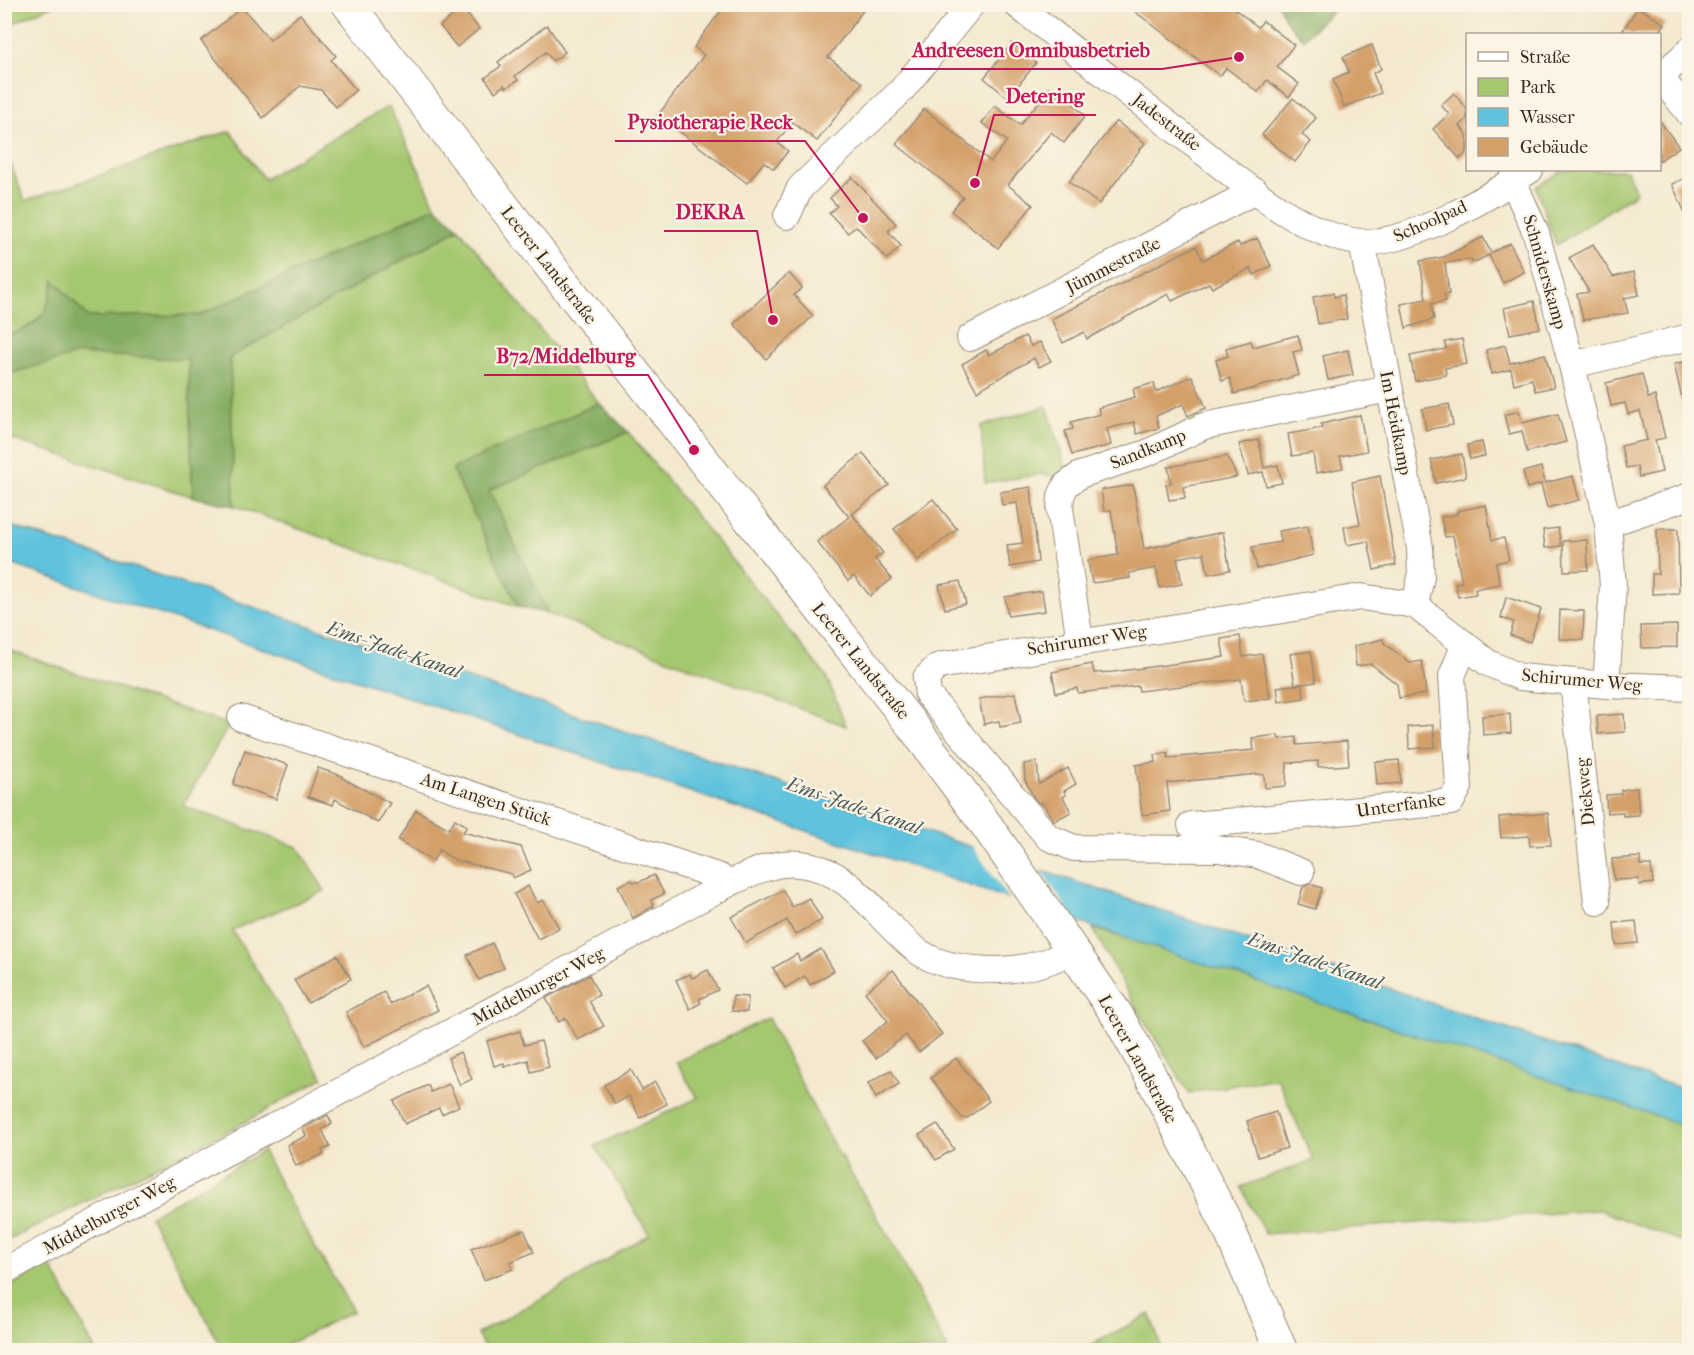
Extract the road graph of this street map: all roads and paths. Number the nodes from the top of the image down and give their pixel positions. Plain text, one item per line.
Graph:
1 (972, 4) edge
2 (1016, 4) edge
3 (354, 10) edge
4 (1689, 50) edge
5 (1661, 76) edge
6 (1661, 78) edge
7 (1689, 114) edge
8 (1521, 175) edge
9 (1255, 191) junction
10 (787, 216) dead end
11 (1323, 233) joint
12 (1362, 242) junction
13 (1689, 337) edge
14 (970, 338) dead end
15 (1572, 365) junction
16 (1389, 389) junction
17 (1689, 496) edge
18 (1608, 524) junction
19 (1415, 605) junction
20 (1080, 641) junction
21 (1465, 644) junction
22 (1574, 682) junction
23 (1606, 685) junction
24 (1689, 688) edge
25 (242, 718) dead end
26 (1191, 825) dead end
27 (1301, 872) dead end
28 (726, 885) junction
29 (1597, 902) dead end
30 (1071, 947) junction
31 (4, 1271) edge
32 (1281, 1350) edge

1 - 10 street
2 - 9 street, Jadestraße
3 - 30 main road, Leerer Landstraße
4 - 5 street
6 - 7 street
8 - 12 street, Schoolpad
8 - 15 street, Schniderskamp
9 - 11 street, Jadestraße
9 - 14 street, Jümmestraße
11 - 12 street, Schoolpad
12 - 16 street, Im Heidkamp
13 - 15 street
15 - 18 street, Schniderskamp
16 - 19 street, Im Heidkamp
16 - 20 street, Sandkamp
17 - 18 street
18 - 23 street, Schniderskamp
19 - 20 street, Schirumer Weg
19 - 21 street, Schirumer Weg
20 - 27 street, Schirumer Weg
21 - 22 street, Schirumer Weg
21 - 26 street, Unterfanke
22 - 23 street, Schirumer Weg
22 - 29 street, Diekweg
23 - 24 street, Schirumer Weg
25 - 28 street, Am Langen Stück
28 - 30 street, Middelburger Weg
28 - 31 street, Middelburger Weg
30 - 32 main road, Leerer Landstraße

